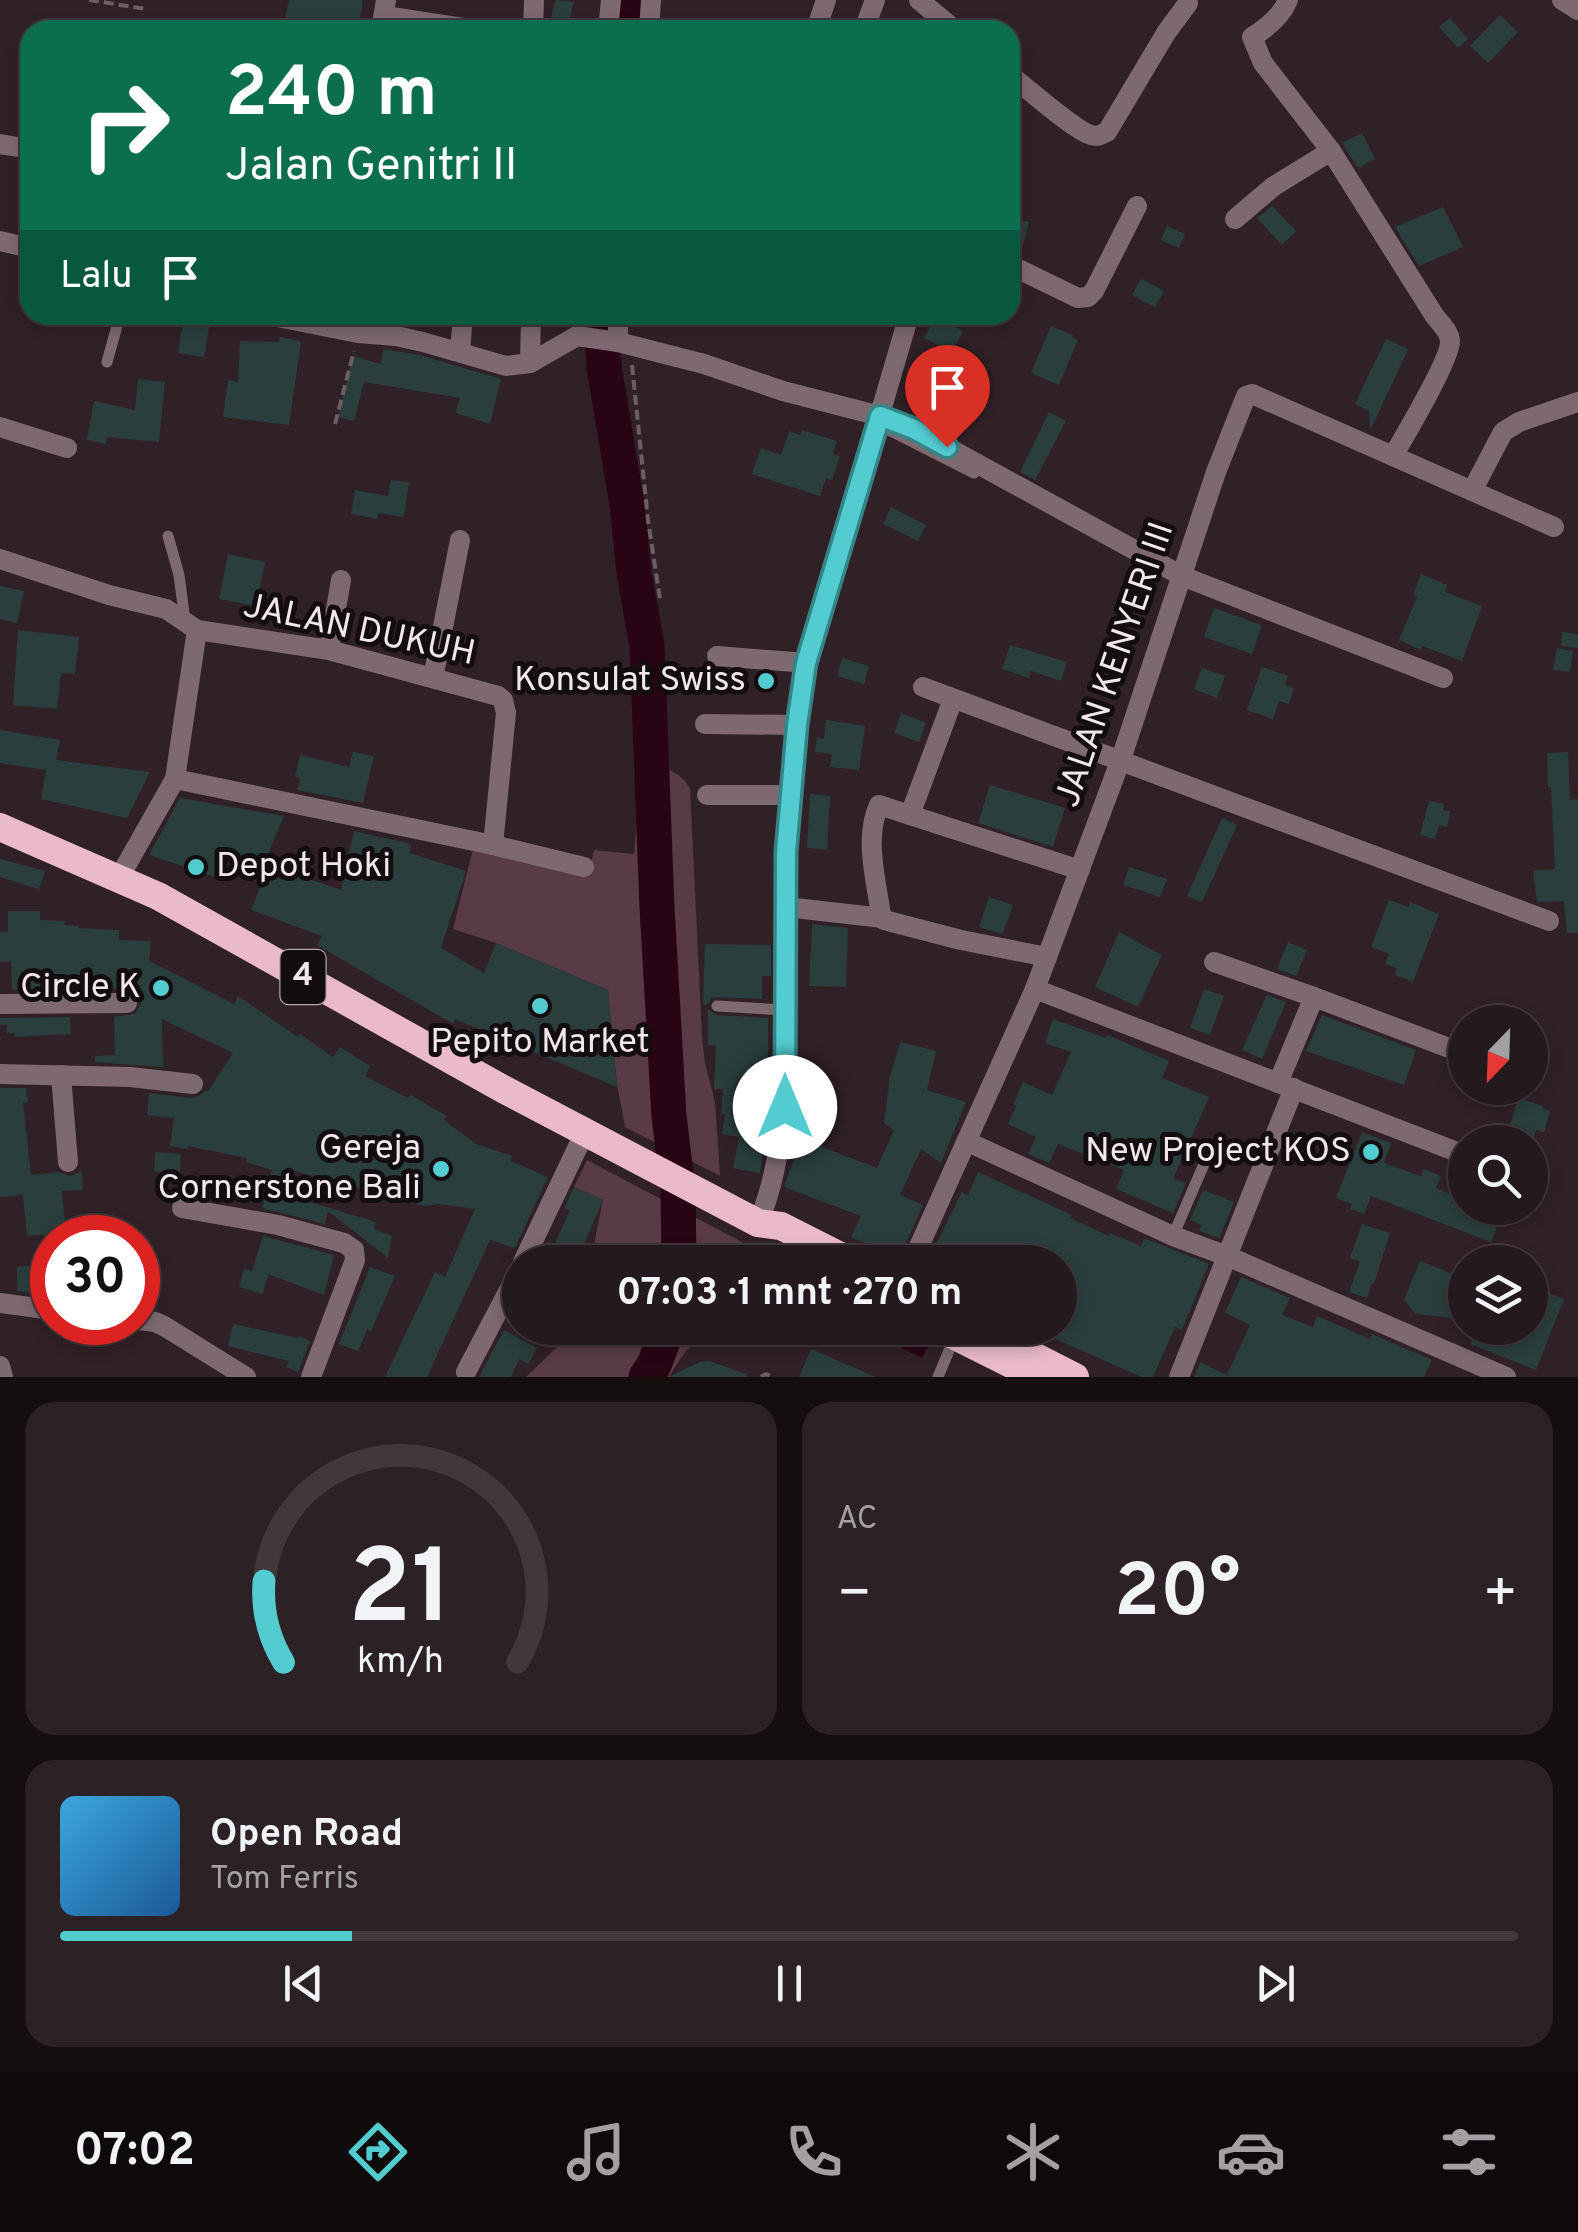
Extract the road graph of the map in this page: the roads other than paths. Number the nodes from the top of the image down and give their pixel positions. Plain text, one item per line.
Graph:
1 (919, 0) edge
2 (1288, 0) edge
3 (1562, 0) edge
4 (1188, 3) dead end
5 (1578, 10) edge
6 (384, 15) edge
7 (415, 20) edge
8 (943, 20) edge
9 (1020, 82) edge
10 (1331, 151) junction
11 (1137, 206) dead end
12 (1235, 219) dead end
13 (1020, 269) edge
14 (117, 325) edge
15 (362, 325) edge
16 (462, 325) edge
17 (531, 325) edge
18 (619, 325) edge
19 (907, 325) edge
20 (620, 343) junction
21 (460, 352) junction
22 (107, 362) dead end
23 (530, 363) junction
24 (1578, 402) edge
25 (879, 421) junction
26 (0, 426) edge
27 (66, 448) dead end
28 (1393, 456) junction
29 (974, 473) dead end
30 (1472, 491) junction
31 (1554, 527) dead end
32 (168, 536) dead end
33 (460, 540) dead end
34 (0, 559) edge
35 (1182, 576) junction
36 (341, 580) dead end
37 (191, 625) junction
38 (329, 650) junction
39 (717, 656) dead end
40 (806, 663) junction
41 (433, 678) junction
42 (1443, 678) dead end
43 (924, 686) dead end
44 (954, 699) junction
45 (705, 724) dead end
46 (797, 725) junction
47 (1121, 759) junction
48 (175, 779) junction
49 (707, 794) dead end
50 (791, 795) junction
51 (910, 815) junction
52 (0, 827) edge
53 (494, 845) junction
54 (584, 867) dead end
55 (1080, 870) junction
56 (119, 878) junction
57 (786, 907) junction
58 (883, 918) junction
59 (1549, 921) dead end
60 (1047, 958) junction
61 (1214, 962) dead end
62 (1035, 989) junction
63 (1314, 997) junction
64 (128, 1003) dead end
65 (0, 1004) edge
66 (716, 1006) dead end
67 (785, 1010) junction
68 (1448, 1048) edge
69 (0, 1074) edge
70 (61, 1075) junction
71 (192, 1084) dead end
72 (1286, 1085) junction
73 (592, 1136) junction
74 (968, 1142) junction
75 (1448, 1148) edge
76 (1207, 1157) dead end
77 (68, 1162) dead end
78 (182, 1208) dead end
79 (748, 1218) junction
80 (1172, 1236) junction
81 (533, 1245) edge
82 (779, 1245) edge
83 (819, 1245) edge
84 (920, 1245) edge
85 (1228, 1256) junction
86 (0, 1303) edge
87 (502, 1304) edge
88 (30, 1307) edge
89 (160, 1324) edge
90 (952, 1345) edge
91 (984, 1345) edge
92 (995, 1345) edge
93 (0, 1366) edge
94 (466, 1372) dead end
95 (2, 1377) edge
96 (246, 1377) edge
97 (311, 1377) edge
98 (938, 1377) edge
99 (1038, 1377) edge
100 (1075, 1377) edge
101 (1179, 1377) edge
102 (1506, 1377) edge

1 - 8 street
2 - 10 street
3 - 5 street
4 - 9 street
6 - 7 street
10 - 12 street
10 - 28 street
11 - 13 street
14 - 22 lane
15 - 21 street
16 - 21 street
17 - 23 street
18 - 20 street
19 - 25 street
20 - 23 street
20 - 25 street
21 - 23 street
24 - 30 street
25 - 29 lane
25 - 35 street
25 - 40 street
26 - 27 street
28 - 30 street, JALAN KENYERI III
28 - 35 street, JALAN KENYERI III
30 - 31 street, JALAN KENYERI III
32 - 37 lane
33 - 41 street
34 - 37 street
35 - 42 street
35 - 47 street, JALAN KENYERI III
36 - 38 street
37 - 38 street, JALAN DUKUH
37 - 48 street, JALAN DUKUH
38 - 41 street, JALAN DUKUH
39 - 40 street
40 - 46 street
41 - 53 street, JALAN DUKUH
43 - 44 street
44 - 47 street
44 - 51 street
45 - 46 street
46 - 50 street
47 - 55 street, JALAN KENYERI III
47 - 59 street
48 - 53 street
48 - 56 street, JALAN DUKUH
49 - 50 street
50 - 57 street
51 - 55 street
51 - 58 street
52 - 56 highway, 4
53 - 54 street
55 - 60 street, JALAN KENYERI III
56 - 73 highway, 4
57 - 58 street
57 - 67 street
58 - 60 street
60 - 62 street, JALAN KENYERI III
61 - 63 street
62 - 72 street
62 - 74 street, JALAN KENYERI III
63 - 68 street
63 - 72 street
64 - 65 street
66 - 67 lane
67 - 79 street
69 - 70 street
70 - 71 street
70 - 77 street
72 - 75 street
72 - 85 street
73 - 79 highway, 4
73 - 81 street
74 - 80 street
74 - 84 street, JALAN KENYERI III
76 - 80 lane
78 - 97 street
79 - 82 highway, 4
79 - 83 highway, 4
80 - 85 street
85 - 101 street
85 - 102 street
86 - 88 street
87 - 94 street
89 - 96 street
90 - 98 lane
91 - 99 highway
92 - 100 highway
93 - 95 street

